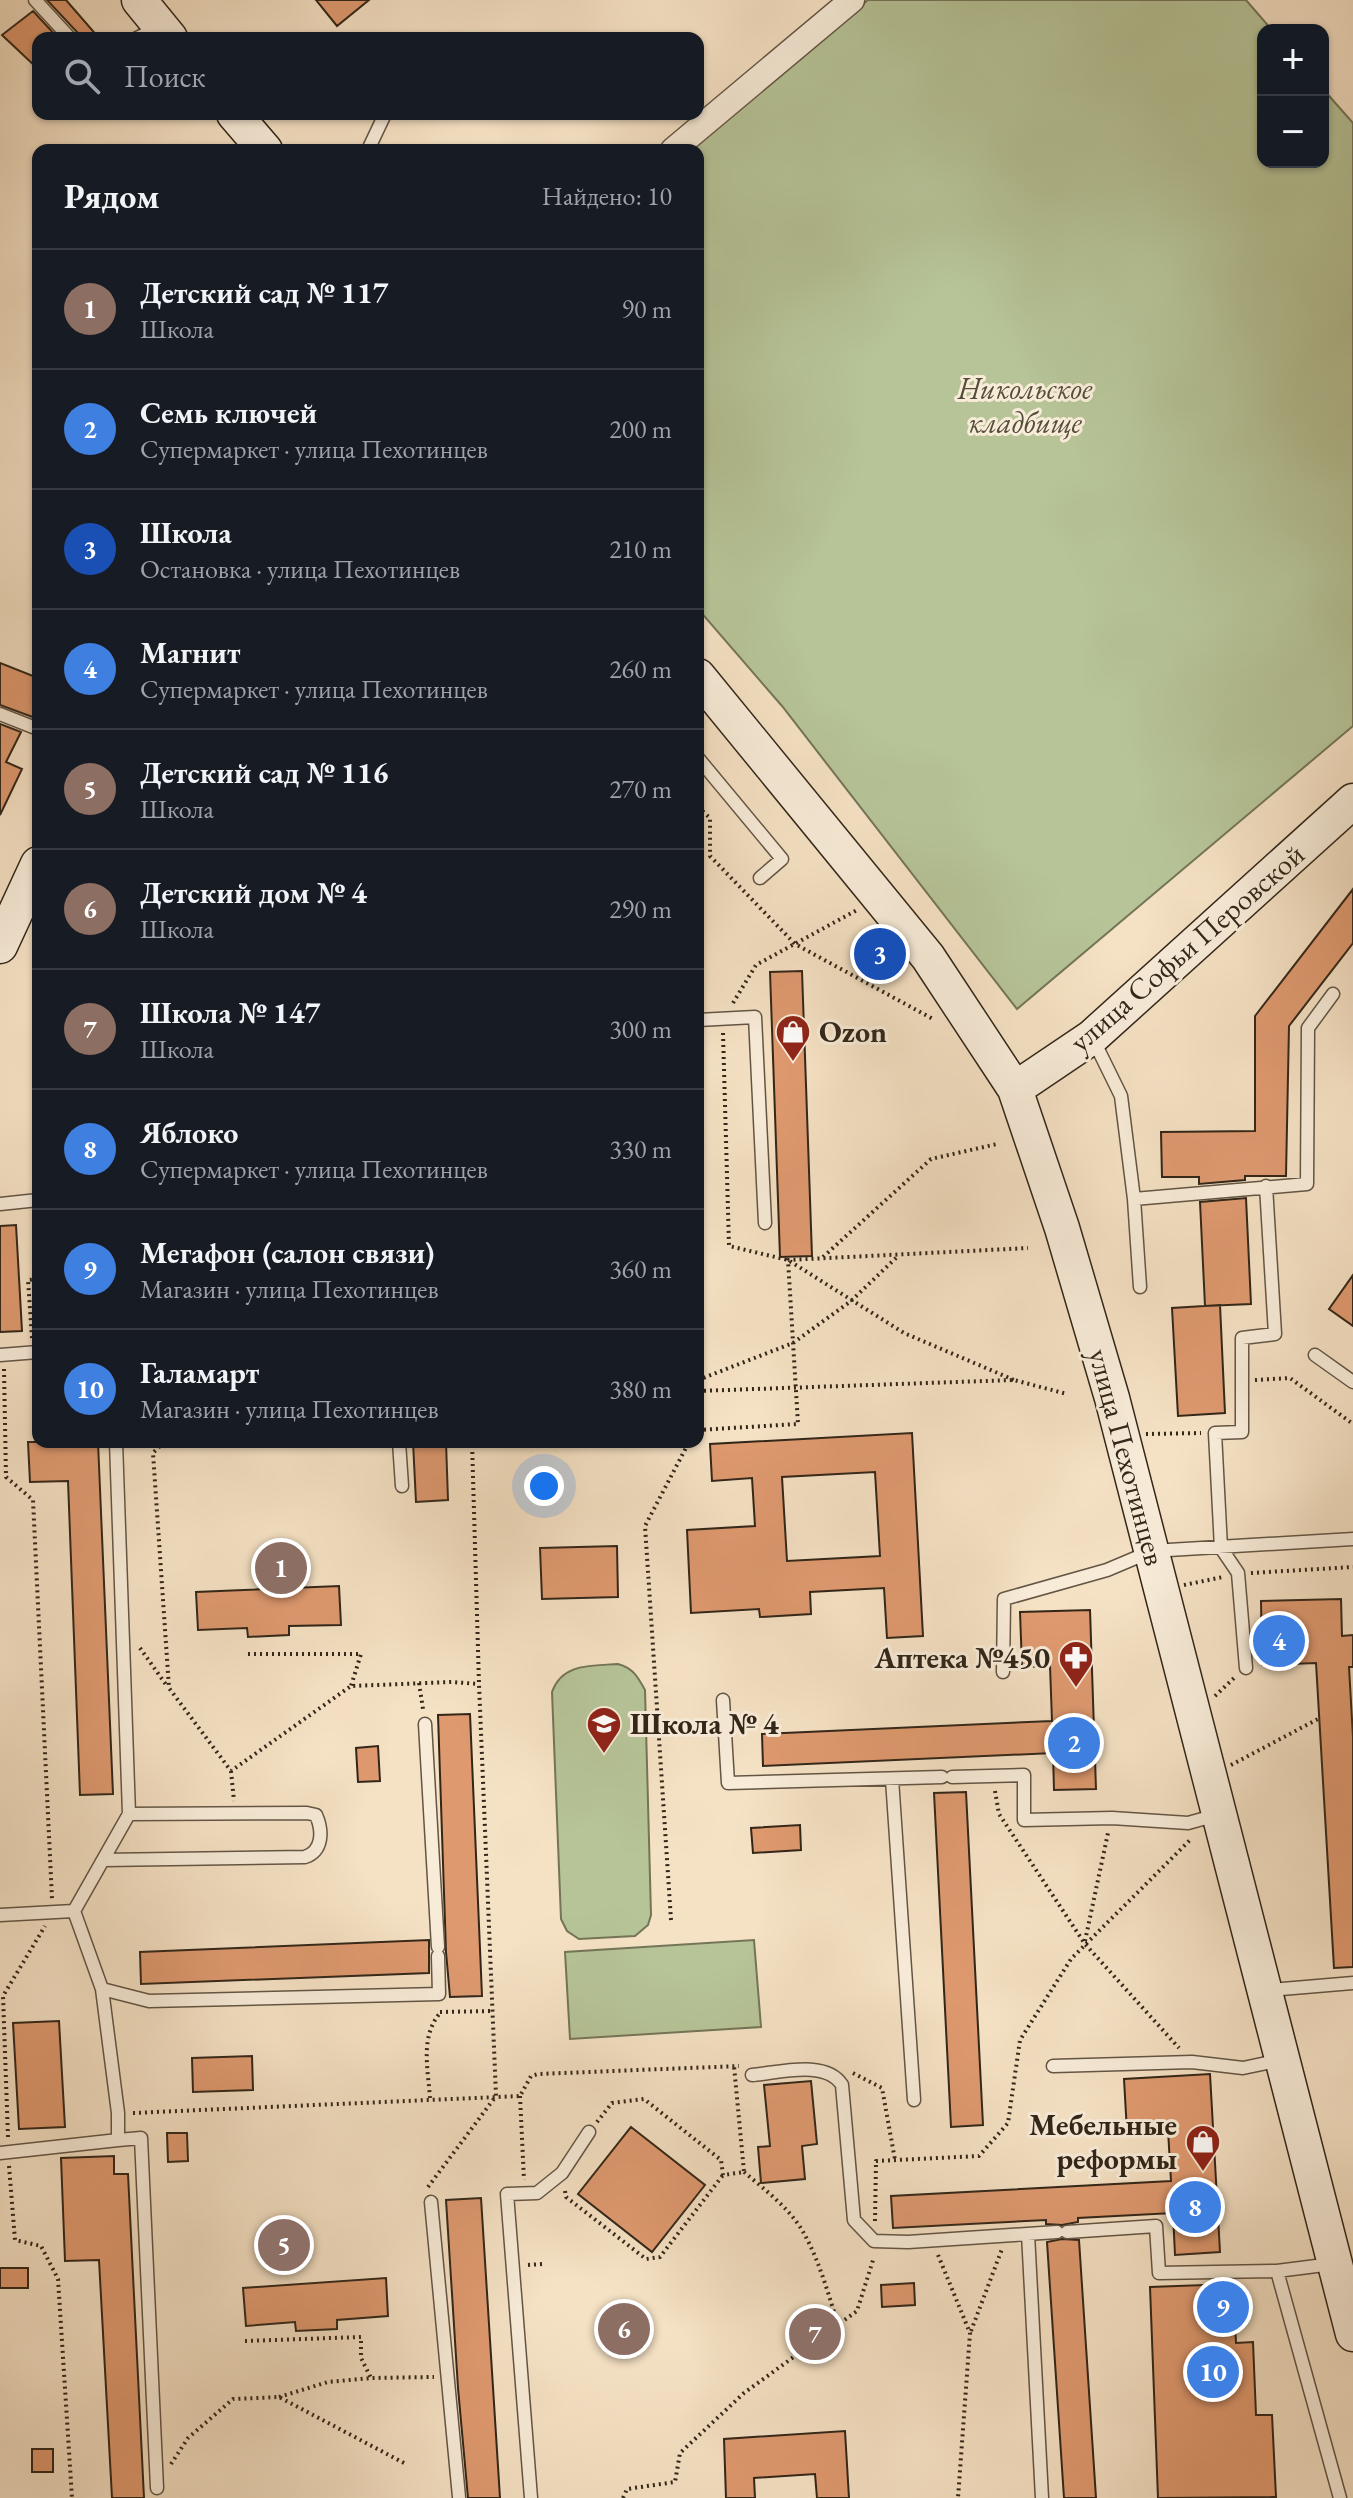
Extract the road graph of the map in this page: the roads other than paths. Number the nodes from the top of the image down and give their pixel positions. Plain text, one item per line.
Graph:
1 (35, 0) edge
2 (852, 0) edge
3 (64, 32) edge
4 (239, 120) edge
5 (382, 120) edge
6 (260, 144) edge
7 (371, 144) edge
8 (680, 144) edge
9 (704, 683) edge
10 (0, 714) edge
11 (32, 727) edge
12 (704, 765) edge
13 (1353, 801) edge
14 (32, 877) edge
15 (760, 878) dead end
16 (0, 946) edge
17 (1333, 994) dead end
18 (704, 1020) edge
19 (1092, 1037) junction
20 (1015, 1089) junction
21 (1266, 1186) junction
22 (1134, 1199) junction
23 (32, 1201) edge
24 (0, 1204) edge
25 (765, 1223) dead end
26 (1140, 1287) dead end
27 (32, 1352) edge
28 (0, 1355) edge
29 (1315, 1355) dead end
30 (1353, 1382) edge
31 (116, 1448) edge
32 (399, 1448) edge
33 (402, 1486) dead end
34 (1353, 1539) edge
35 (1221, 1548) junction
36 (1152, 1551) junction
37 (1246, 1668) road end
38 (1003, 1672) dead end
39 (723, 1700) dead end
40 (425, 1724) road end
41 (892, 1779) junction
42 (129, 1814) junction
43 (1220, 1814) junction
44 (103, 1860) junction
45 (74, 1911) junction
46 (0, 1915) edge
47 (1353, 1983) edge
48 (102, 1989) junction
49 (1266, 1990) junction
50 (1284, 2059) junction
51 (1053, 2066) dead end
52 (750, 2070) road end
53 (914, 2100) dead end
54 (589, 2132) road end
55 (118, 2140) junction
56 (0, 2153) edge
57 (431, 2202) dead end
58 (1028, 2234) junction
59 (1335, 2263) junction
60 (1277, 2271) junction
61 (1352, 2327) edge
62 (157, 2488) road end
63 (459, 2497) edge
64 (531, 2498) edge
65 (1042, 2498) edge
66 (1340, 2498) edge

1 - 3 lane
2 - 8 street
4 - 6 main road
5 - 7 lane
9 - 20 main road, улица Пехотинцев
10 - 11 lane
12 - 15 lane
13 - 19 main road, улица Софьи Перовской
14 - 16 main road
17 - 21 lane
18 - 25 lane
19 - 20 main road, улица Софьи Перовской
19 - 22 lane
20 - 36 main road, улица Пехотинцев
21 - 22 lane
21 - 35 lane
22 - 26 lane
23 - 24 lane
27 - 28 lane
29 - 30 lane
31 - 42 lane
32 - 33 lane
34 - 35 lane
35 - 36 lane
35 - 37 lane
36 - 38 lane
36 - 43 main road, улица Пехотинцев
39 - 41 lane
40 - 48 lane
41 - 43 lane
41 - 53 lane
42 - 44 lane
42 - 44 lane
43 - 49 main road, улица Пехотинцев
44 - 45 lane
45 - 46 lane
45 - 48 lane
47 - 49 lane
48 - 55 lane
49 - 50 main road, улица Пехотинцев
50 - 51 lane
50 - 59 main road, улица Пехотинцев
52 - 58 lane
54 - 64 lane
55 - 56 lane
55 - 62 lane
57 - 63 lane
58 - 60 lane
58 - 65 lane
59 - 60 lane
59 - 61 main road, улица Пехотинцев
60 - 66 lane

